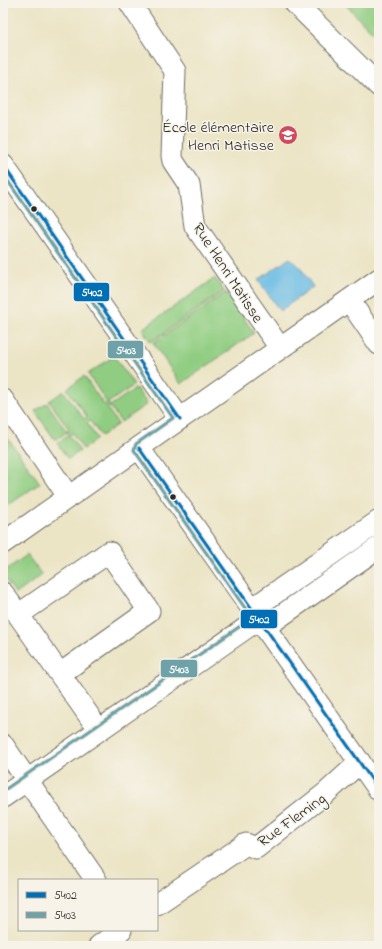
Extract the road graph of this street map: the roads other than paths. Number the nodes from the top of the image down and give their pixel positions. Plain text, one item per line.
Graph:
1 (130, 3) edge
2 (295, 3) edge
3 (379, 86) edge
4 (3, 165) edge
5 (377, 285) edge
6 (349, 300) junction
7 (379, 344) edge
8 (280, 348) junction
9 (3, 400) edge
10 (180, 419) junction
11 (139, 448) junction
12 (68, 496) junction
13 (379, 521) edge
14 (3, 543) edge
15 (379, 547) edge
16 (3, 593) edge
17 (18, 614) junction
18 (259, 618) junction
19 (60, 674) junction
20 (99, 730) junction
21 (3, 745) edge
22 (360, 762) junction
23 (27, 780) junction
24 (379, 790) edge
25 (3, 797) edge
26 (95, 879) edge
27 (158, 903) edge
28 (98, 931) edge
29 (120, 931) edge
30 (98, 946) edge

1 - 8 street, Rue Henri Matisse
2 - 3 street
4 - 10 street
5 - 6 street
6 - 7 street
6 - 8 street
8 - 10 street
9 - 12 street
10 - 11 street
11 - 12 street
11 - 18 street
12 - 14 street
13 - 18 street
15 - 18 street
16 - 17 street
17 - 19 street
17 - 19 street
18 - 20 street
18 - 22 street
19 - 20 street
20 - 23 street
21 - 23 street
22 - 24 street
22 - 27 street, Rue Fleming
23 - 25 street
23 - 26 street
28 - 30 street
29 - 30 street

